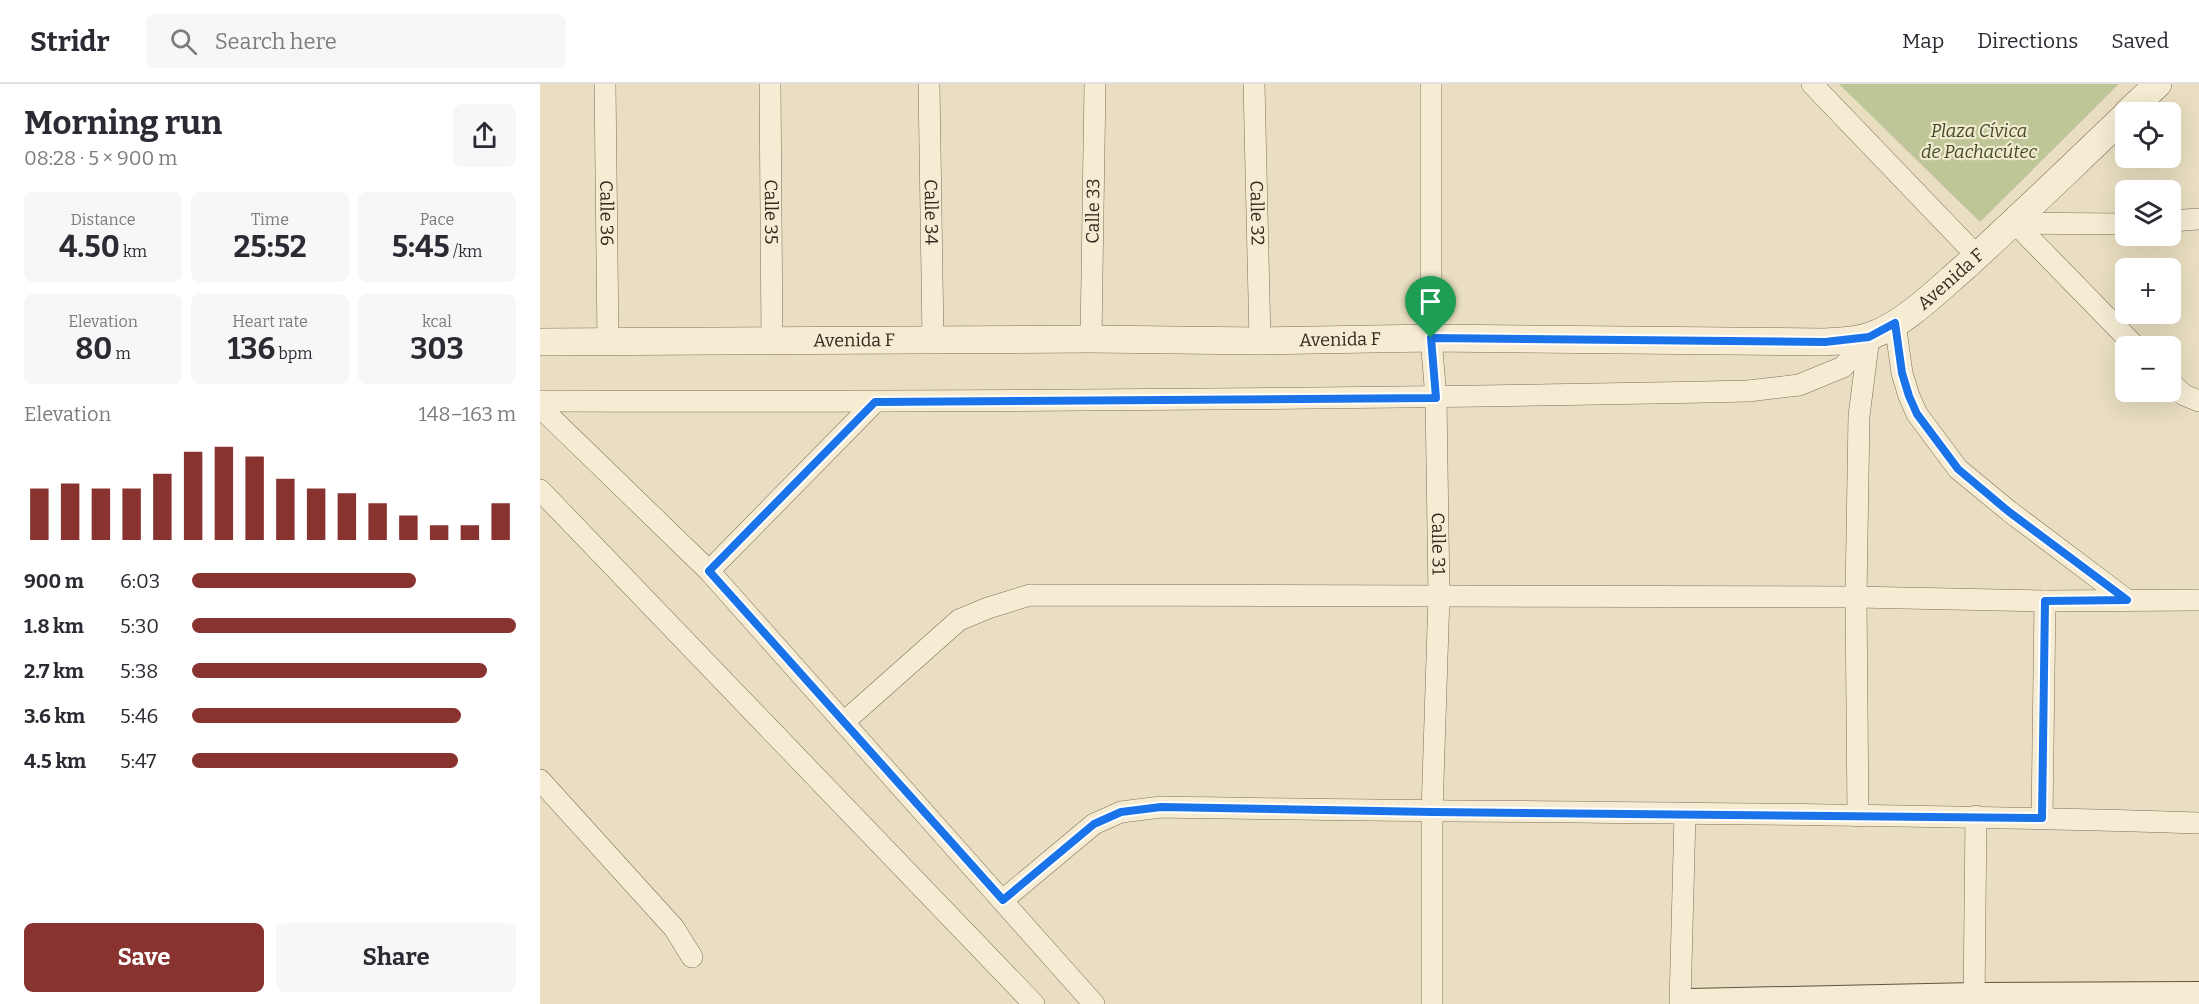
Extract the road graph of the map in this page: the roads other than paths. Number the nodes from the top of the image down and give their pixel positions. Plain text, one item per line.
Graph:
1 (605, 84) edge
2 (770, 84) edge
3 (929, 84) edge
4 (1095, 84) edge
5 (1254, 84) edge
6 (1431, 84) edge
7 (1812, 84) edge
8 (2158, 84) edge
9 (2139, 102) edge
10 (2115, 126) edge
11 (2199, 219) edge
12 (2181, 220) edge
13 (2014, 223) junction
14 (2115, 224) edge
15 (1977, 256) junction
16 (1895, 323) junction
17 (2125, 336) edge
18 (1869, 337) junction
19 (1431, 338) junction
20 (772, 339) junction
21 (933, 339) junction
22 (1091, 339) junction
23 (1260, 341) junction
24 (540, 342) edge
25 (608, 342) junction
26 (2181, 392) edge
27 (1436, 398) junction
28 (540, 401) edge
29 (2199, 401) edge
30 (875, 402) junction
31 (540, 407) edge
32 (540, 490) edge
33 (709, 571) junction
34 (1439, 596) junction
35 (1856, 597) junction
36 (2127, 600) junction
37 (2199, 600) edge
38 (2045, 601) junction
39 (844, 722) junction
40 (540, 780) edge
41 (1432, 812) junction
42 (1684, 814) junction
43 (1858, 816) junction
44 (1976, 816) junction
45 (2042, 818) junction
46 (2199, 823) edge
47 (1003, 900) junction
48 (692, 957) dead end
49 (2181, 999) edge
50 (1974, 1001) edge
51 (1926, 1002) edge
52 (1762, 1003) edge
53 (1034, 1004) edge
54 (1095, 1004) edge
55 (1432, 1004) edge
56 (1680, 1004) edge
57 (1690, 1004) edge

1 - 25 street, Calle 36
2 - 20 street, Calle 35
3 - 21 street, Calle 34
4 - 22 street, Calle 33
5 - 23 street, Calle 32
6 - 19 street, Calle 31
7 - 15 street
8 - 9 street, Avenida F
10 - 13 street, Avenida F
11 - 12 street
13 - 14 street
13 - 15 street, Avenida F
13 - 17 street
15 - 16 street, Avenida F
16 - 18 street, Avenida F
16 - 36 street
18 - 19 street, Avenida F
18 - 27 street
18 - 35 street
19 - 23 street, Avenida F
19 - 27 street, Calle 31
20 - 21 street, Avenida F
20 - 25 street, Avenida F
21 - 22 street, Avenida F
22 - 23 street, Avenida F
24 - 25 street, Avenida F
26 - 29 street
27 - 30 street
27 - 34 street, Calle 31
28 - 30 street
30 - 33 street
31 - 33 street
32 - 53 street
33 - 39 street
34 - 35 street
34 - 39 street
34 - 41 street, Calle 31
35 - 38 street
35 - 43 street
36 - 37 street
36 - 38 street
38 - 45 street
39 - 47 street
40 - 48 street
41 - 42 street
41 - 47 street
41 - 55 street, Calle 31
42 - 43 street
42 - 56 street
43 - 44 street
44 - 45 street
44 - 50 street
45 - 46 street
47 - 54 street
49 - 50 main road
50 - 51 main road
51 - 52 main road
52 - 57 main road

